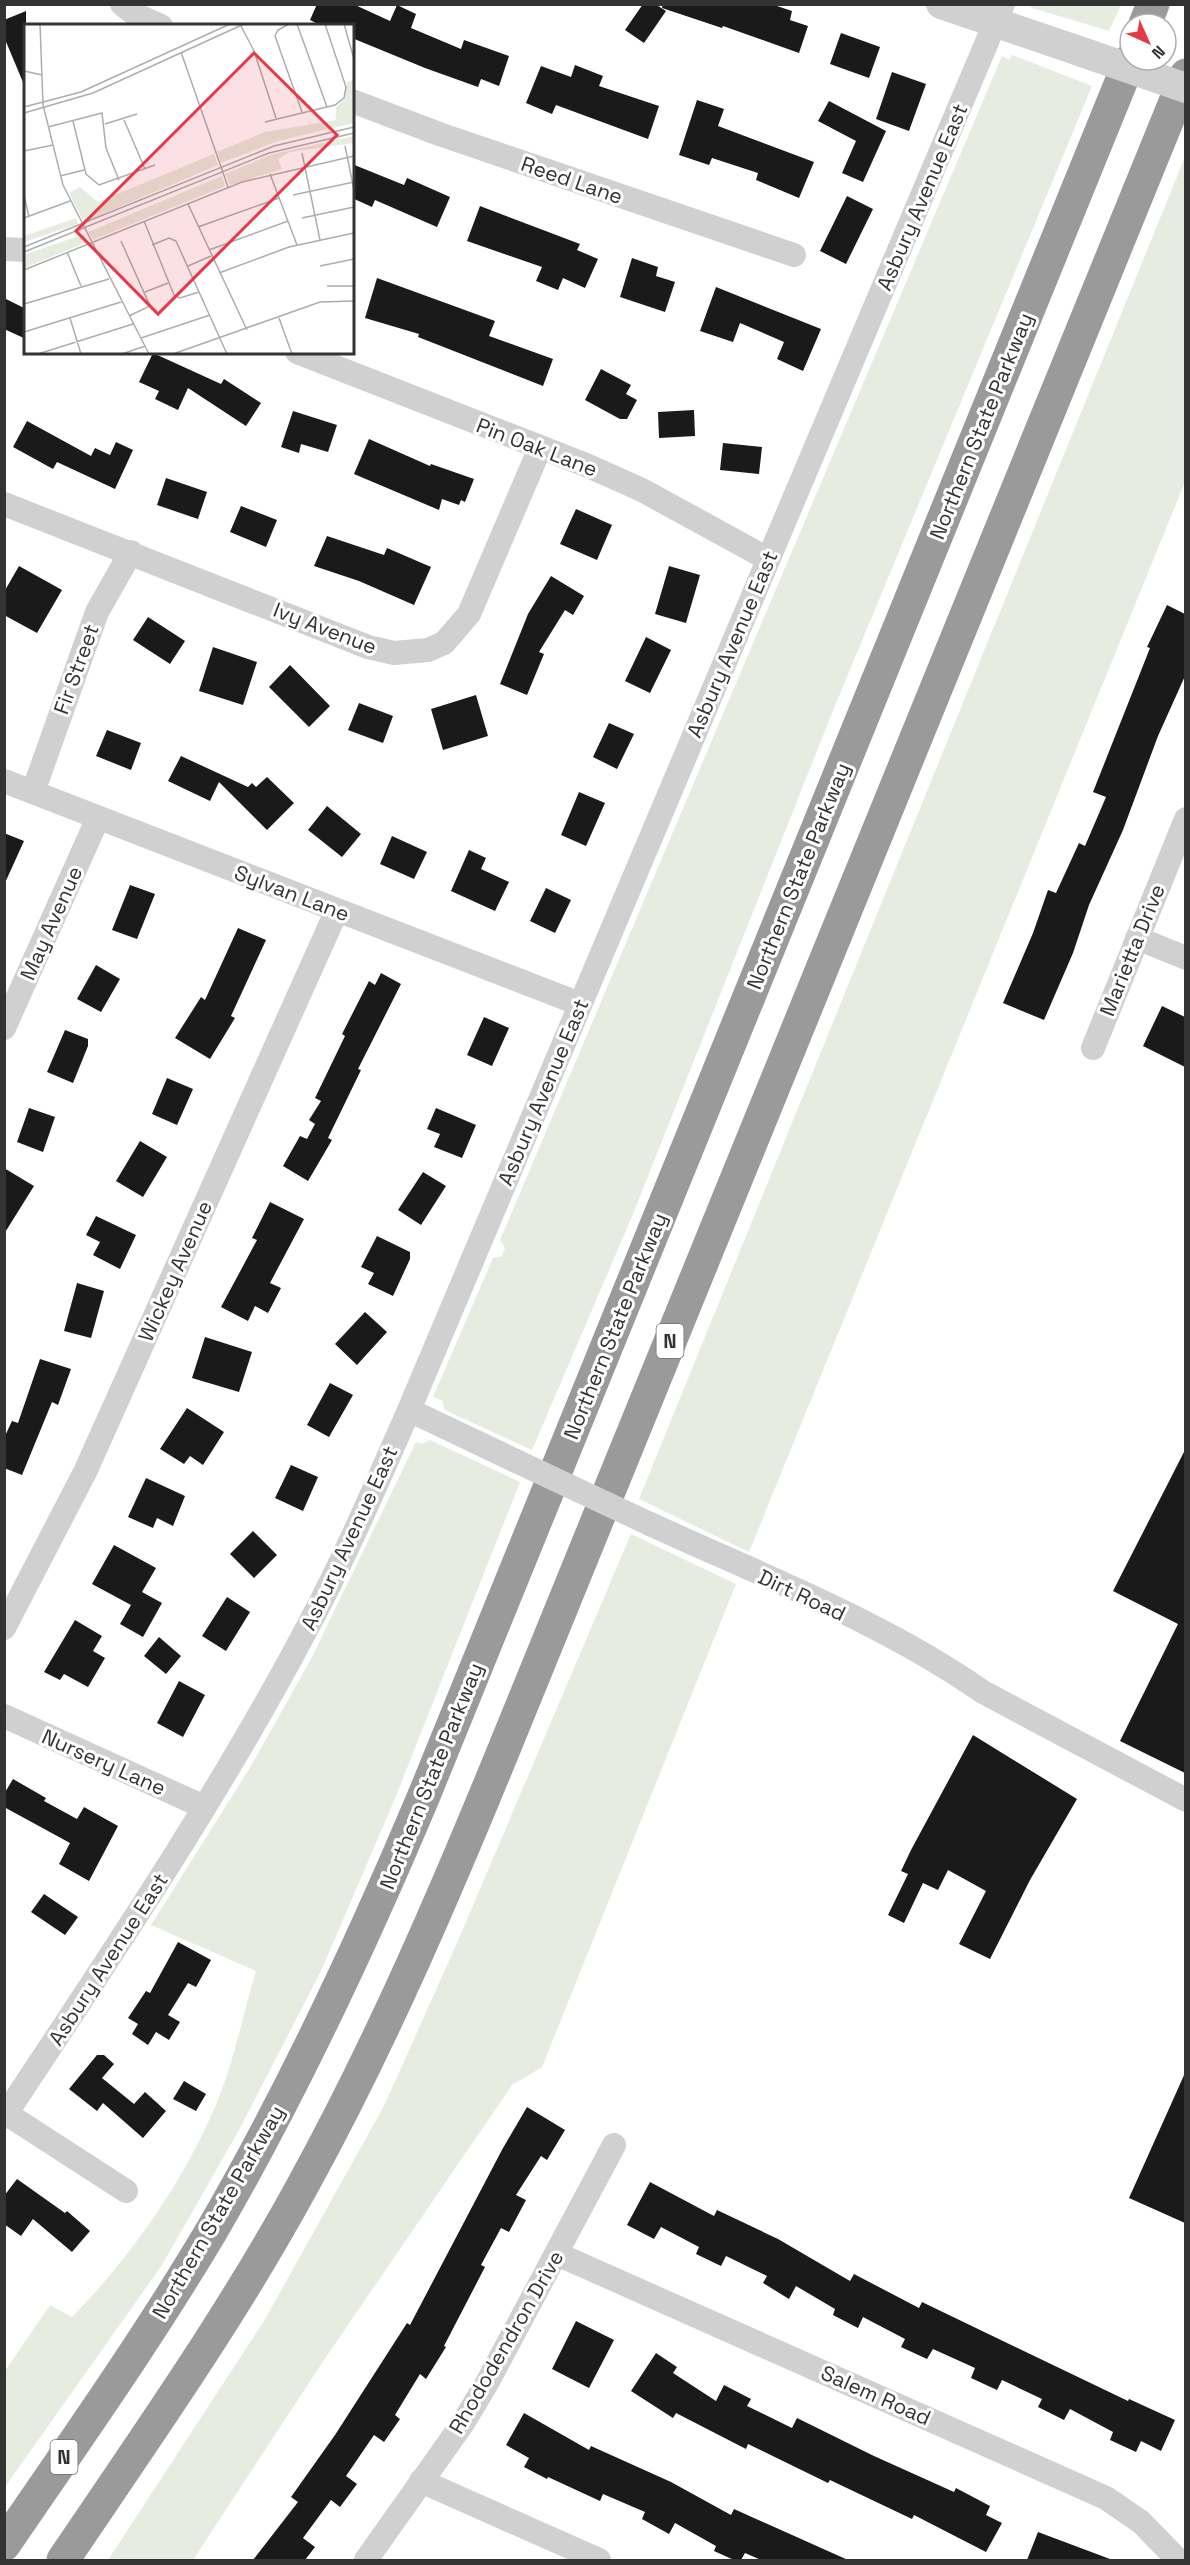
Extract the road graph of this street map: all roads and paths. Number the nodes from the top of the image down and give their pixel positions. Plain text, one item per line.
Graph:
1 (122, 4) edge
2 (941, 4) edge
3 (999, 14) edge
4 (156, 24) edge
5 (1125, 72) edge
6 (1185, 75) edge
7 (1185, 88) edge
8 (354, 102) edge
9 (4, 249) edge
10 (24, 250) edge
11 (794, 255) dead end
12 (302, 354) edge
13 (540, 448) junction
14 (4, 504) edge
15 (131, 552) junction
16 (768, 559) junction
17 (4, 782) edge
18 (33, 792) junction
19 (98, 818) junction
20 (1185, 819) edge
21 (336, 910) junction
22 (1137, 938) junction
23 (1185, 958) edge
24 (580, 1004) junction
25 (4, 1028) edge
26 (1093, 1048) dead end
27 (409, 1410) junction
28 (4, 1628) edge
29 (4, 1716) edge
30 (1185, 1800) edge
31 (204, 1807) junction
32 (5, 2114) edge
33 (614, 2145) dead end
34 (126, 2191) dead end
35 (557, 2254) junction
36 (421, 2481) junction
37 (4, 2545) edge
38 (63, 2560) edge
39 (366, 2560) edge
40 (599, 2560) edge
41 (1178, 2560) edge

1 - 4 street
2 - 3 street
3 - 7 street, bridge
3 - 16 street, Asbury Avenue East
5 - 37 highway, Northern State Parkway / N
6 - 38 highway, N
8 - 11 street, Reed Lane
9 - 10 street
12 - 13 street, Pin Oak Lane
13 - 15 street, Ivy Avenue
13 - 16 street, Pin Oak Lane
14 - 15 street, Ivy Avenue
15 - 18 street, Fir Street
16 - 24 street, Asbury Avenue East
17 - 18 street, Sylvan Lane
18 - 19 street, Sylvan Lane
19 - 21 street, Sylvan Lane
19 - 25 street, May Avenue
20 - 22 street, Marietta Drive
21 - 24 street, Sylvan Lane
21 - 28 street, Wickey Avenue
22 - 23 street
22 - 26 street, Marietta Drive
24 - 27 street, Asbury Avenue East
27 - 30 street, Dirt Road, bridge
27 - 31 street, Asbury Avenue East
29 - 31 street, Nursery Lane
31 - 32 street, Asbury Avenue East
32 - 34 street
33 - 35 street, Rhododendron Drive
35 - 36 street, Rhododendron Drive
35 - 41 street, Salem Road
36 - 39 street, Rhododendron Drive
36 - 40 street

